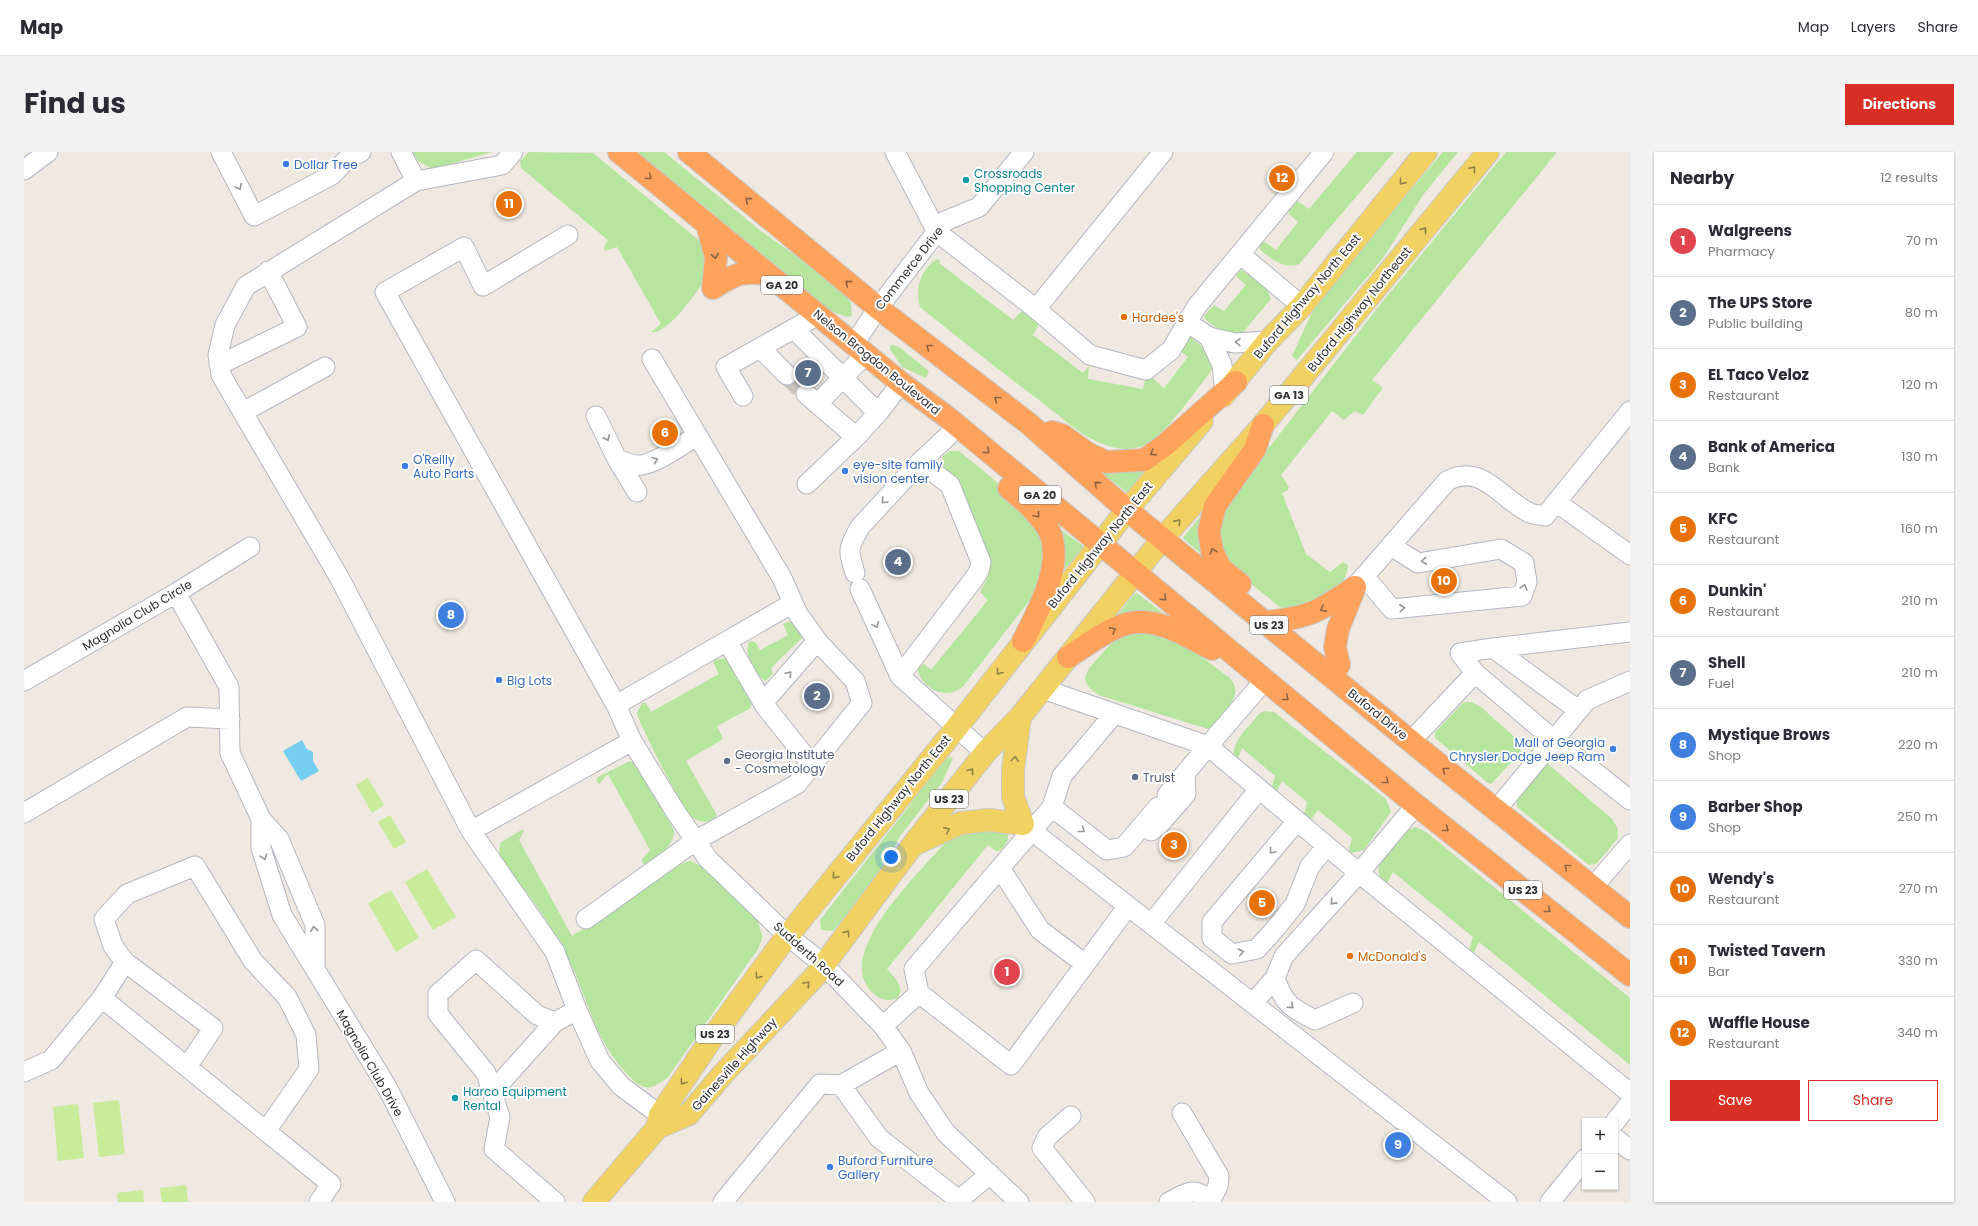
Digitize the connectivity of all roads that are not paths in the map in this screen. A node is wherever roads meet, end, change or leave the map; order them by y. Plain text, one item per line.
1 (48, 152) edge
2 (220, 152) edge
3 (361, 152) edge
4 (401, 152) edge
5 (513, 152) edge
6 (619, 152) edge
7 (689, 152) edge
8 (894, 152) edge
9 (1024, 152) edge
10 (1163, 152) edge
11 (1324, 152) edge
12 (1426, 152) edge
13 (1488, 152) edge
14 (24, 170) edge
15 (416, 181) junction
16 (707, 224) junction
17 (937, 232) junction
18 (568, 235) dead end
19 (1240, 255) junction
20 (268, 271) junction
21 (768, 274) junction
22 (1302, 306) junction
23 (878, 308) junction
24 (1036, 309) junction
25 (818, 315) junction
26 (1187, 322) junction
27 (794, 329) junction
28 (1208, 337) junction
29 (1268, 341) junction
30 (760, 348) junction
31 (860, 349) junction
32 (652, 359) dead end
33 (219, 365) junction
34 (325, 367) dead end
35 (787, 375) tunnel mouth
36 (844, 378) junction
37 (901, 383) junction
38 (1230, 387) junction
39 (743, 396) dead end
40 (1630, 411) edge
41 (242, 412) junction
42 (878, 413) junction
43 (596, 416) dead end
44 (1028, 423) junction
45 (948, 426) junction
46 (1263, 426) junction
47 (697, 436) junction
48 (856, 437) junction
49 (618, 459) junction
50 (920, 462) junction
51 (807, 484) dead end
52 (638, 492) dead end
53 (1556, 502) junction
54 (1127, 510) junction
55 (1163, 538) junction
56 (1100, 544) junction
57 (1391, 546) junction
58 (250, 547) dead end
59 (1630, 555) edge
60 (1134, 573) junction
61 (1359, 581) junction
62 (176, 593) junction
63 (793, 603) junction
64 (1275, 622) junction
65 (1630, 632) edge
66 (727, 640) junction
67 (817, 641) junction
68 (1023, 641) junction
69 (1493, 648) junction
70 (1068, 657) junction
71 (1339, 665) junction
72 (1475, 673) junction
73 (900, 676) junction
74 (24, 681) edge
75 (1264, 681) junction
76 (1630, 681) edge
77 (1042, 689) junction
78 (763, 703) junction
79 (616, 705) junction
80 (1578, 710) junction
81 (1114, 714) junction
82 (1020, 717) junction
83 (230, 719) junction
84 (957, 726) junction
85 (1554, 740) junction
86 (632, 741) junction
87 (1411, 742) junction
88 (1204, 744) junction
89 (985, 753) junction
90 (812, 766) junction
91 (1185, 774) junction
92 (1259, 789) junction
93 (1630, 800) edge
94 (1416, 805) junction
95 (1052, 806) junction
96 (26, 807) edge
97 (1496, 810) junction
98 (261, 819) junction
99 (1297, 821) junction
100 (1027, 827) junction
101 (471, 830) junction
102 (695, 841) junction
103 (1630, 844) edge
104 (912, 846) junction
105 (1327, 846) junction
106 (1124, 847) junction
107 (1000, 868) junction
108 (1359, 873) junction
109 (298, 884) junction
110 (1592, 887) junction
111 (274, 892) junction
112 (1128, 906) junction
113 (1630, 917) edge
114 (586, 919) dead end
115 (1212, 922) junction
116 (1151, 924) junction
117 (785, 940) junction
118 (1189, 953) junction
119 (125, 962) junction
120 (1085, 964) junction
121 (824, 965) junction
122 (315, 968) junction
123 (1630, 975) edge
124 (1275, 978) junction
125 (919, 993) junction
126 (102, 998) junction
127 (1353, 1003) dead end
128 (1253, 1004) junction
129 (577, 1010) junction
130 (555, 1022) junction
131 (882, 1026) junction
132 (901, 1051) junction
133 (187, 1067) junction
134 (24, 1072) edge
135 (841, 1085) junction
136 (492, 1092) junction
137 (1630, 1093) edge
138 (1630, 1103) edge
139 (1182, 1113) dead end
140 (1071, 1116) dead end
141 (1618, 1118) edge
142 (659, 1122) junction
143 (266, 1131) junction
144 (1618, 1140) edge
145 (1630, 1150) edge
146 (1582, 1163) edge
147 (990, 1174) junction
148 (319, 1202) edge
149 (445, 1202) edge
150 (555, 1202) edge
151 (594, 1202) edge
152 (723, 1202) edge
153 (1019, 1202) edge
154 (1085, 1202) edge
155 (1170, 1202) edge
156 (1210, 1202) edge
157 (1507, 1202) edge
158 (1550, 1202) edge

1 - 14 street
2 -> 3 street
4 - 15 street
5 - 15 street
6 -> 16 highway, Nelson Brogdon Boulevard / GA 20
23 -> 7 highway
8 - 17 street
9 - 17 street, Commerce Drive
10 - 24 street
11 - 19 street
12 -> 22 main road, Buford Highway North East
46 -> 13 main road, Buford Highway Northeast / GA 13
15 - 20 street
16 - 21 highway, Nelson Brogdon Boulevard / GA 20
16 -> 21 highway
17 - 23 street, Commerce Drive
17 - 24 street
18 - 79 street, Sudderth Road
19 - 22 street
19 - 26 street
20 - 33 street
20 - 33 street
21 - 25 highway, Nelson Brogdon Boulevard / GA 20
22 - 29 main road, Buford Highway North East
23 - 31 street, Commerce Drive
44 -> 23 highway
24 - 26 street
25 - 27 street
25 - 31 highway, Nelson Brogdon Boulevard / GA 20
26 - 28 street
27 - 30 street
27 - 36 street
29 -> 28 street
28 - 38 street
29 - 38 main road, Buford Highway North East
30 - 35 street
30 - 39 street
31 - 36 street, Commerce Drive
31 - 37 highway, Nelson Brogdon Boulevard / GA 20
32 - 47 street
33 - 41 street
34 - 41 street
36 - 42 street
36 - 48 street, Commerce Drive
37 - 42 street
37 - 45 highway, Nelson Brogdon Boulevard / GA 20
38 -> 44 highway
38 - 54 main road, Buford Highway North East
40 - 53 street
41 - 101 street
42 - 48 street
43 -> 49 street
54 -> 44 highway
45 - 50 street
45 -> 56 highway, Nelson Brogdon Boulevard / GA 20
45 -> 68 highway
55 -> 46 main road, Buford Highway Northeast / GA 13
64 -> 46 highway
49 -> 47 street
47 - 63 street
48 - 51 street
49 - 52 street
50 -> 73 street
50 - 73 street
53 - 57 street
53 - 59 street
54 - 55 highway, Buford Drive / US 23
54 - 56 main road, Buford Highway North East / US 23
55 - 60 main road, Buford Highway Northeast / GA 13
55 - 64 highway, Buford Drive / US 23
56 - 60 highway, Nelson Brogdon Boulevard / GA 20
56 - 68 main road, Buford Highway North East / US 23
57 - 61 street
61 -> 57 street
58 - 62 street, Magnolia Club Circle
60 - 70 main road, US 23
60 -> 75 highway, US 23
61 -> 64 highway
61 - 71 highway
62 - 74 street, Magnolia Club Circle
62 - 83 street, Magnolia Club Drive
63 - 66 street
63 - 67 street
64 - 71 highway
64 - 87 highway, Buford Drive / US 23
65 - 69 street
66 - 78 street
66 - 79 street
78 -> 67 street
67 - 90 street
68 -> 84 main road, Buford Highway North East / US 23
69 - 72 street
69 - 80 street
70 -> 75 highway
70 - 77 main road, US 23
71 - 87 highway
72 - 85 street
72 - 87 street
73 - 84 street
75 - 88 street
75 -> 94 highway, US 23
76 - 80 street
77 - 81 street
77 - 82 main road, US 23
78 - 90 street
79 - 86 street, Sudderth Road
80 - 85 street
81 - 88 street
81 - 95 street
82 - 89 main road, US 23
100 -> 82 main road
83 - 96 street
83 - 98 street, Magnolia Club Drive
84 - 89 street
84 -> 117 main road, Buford Highway North East / US 23
85 - 93 street
85 - 97 street
86 - 101 street
86 - 102 street, Sudderth Road
97 -> 87 highway, Buford Drive / US 23
88 - 91 street
88 - 92 street
88 - 106 street
104 -> 89 main road, US 23
90 - 102 street
91 - 106 street
91 - 106 street
92 - 99 street
92 - 116 street
94 - 108 street
94 -> 123 highway, US 23
95 - 100 street
95 -> 106 street
110 -> 97 highway, Buford Drive / US 23
98 - 109 street, Magnolia Club Drive
98 -> 111 street, Magnolia Club Drive
99 - 105 street
99 -> 115 street
104 -> 100 main road
100 - 107 street
100 - 112 street
101 - 129 street
102 - 114 street
102 - 117 street, Sudderth Road
103 - 110 street
121 -> 104 main road, US 23
105 - 108 street
115 -> 105 street
107 - 120 street
107 - 125 street
108 -> 124 street
108 - 137 street
109 - 111 street
122 -> 109 street, Magnolia Club Drive
110 - 113 highway, Buford Drive / US 23
111 - 122 street, Magnolia Club Drive
112 - 116 street
112 - 120 street
115 - 118 street
116 - 118 street
117 - 121 street, Sudderth Road
117 -> 142 main road, Gainesville Highway / US 23
118 - 128 street
119 - 126 street
119 - 133 street
119 - 143 street
120 - 125 street
121 - 131 street, Sudderth Road
142 -> 121 main road, Gainesville Highway / US 23
122 - 149 street, Magnolia Club Drive
124 -> 127 street
124 - 128 street
125 - 131 street
126 - 133 street
126 - 134 street
128 - 157 street
129 - 130 street
129 - 142 street
130 - 136 street
130 - 136 street
131 - 132 street, Sudderth Road
132 - 135 street
132 - 147 street, Sudderth Road
133 - 143 street
135 - 147 street
135 - 152 street
136 - 150 street
138 - 141 street
139 - 156 street
140 - 154 street
142 - 151 main road, US 23
143 - 148 street
144 - 145 street
146 - 158 street
147 - 153 street, Sudderth Road
155 - 156 street

